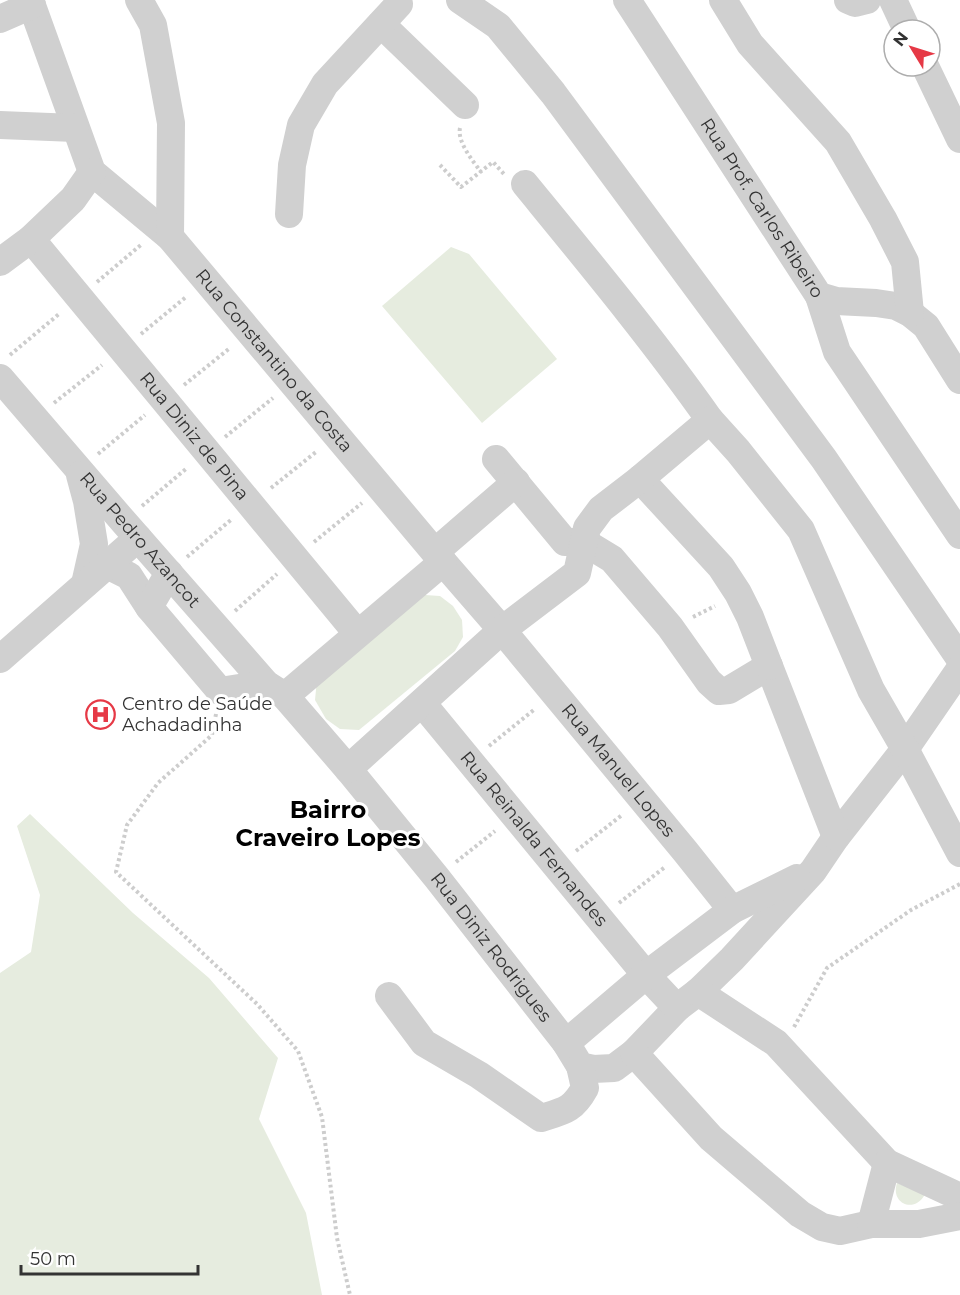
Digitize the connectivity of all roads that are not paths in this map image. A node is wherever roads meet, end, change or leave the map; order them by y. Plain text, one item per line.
1 (139, 0) edge
2 (460, 0) edge
3 (627, 0) edge
4 (723, 0) edge
5 (848, 0) edge
6 (867, 0) edge
7 (893, 0) edge
8 (31, 3) edge
9 (393, 7) edge
10 (901, 18) edge
11 (0, 19) edge
12 (931, 78) edge
13 (465, 105) road end
14 (0, 124) edge
15 (75, 128) junction
16 (960, 138) edge
17 (92, 172) junction
18 (525, 184) road end
19 (289, 214) dead end
20 (170, 237) junction
21 (31, 239) junction
22 (0, 262) edge
23 (819, 296) junction
24 (910, 313) junction
25 (0, 378) edge
26 (960, 380) edge
27 (710, 420) junction
28 (496, 459) dead end
29 (78, 470) junction
30 (640, 479) junction
31 (516, 482) junction
32 (960, 535) edge
33 (138, 538) junction
34 (584, 542) junction
35 (439, 557) junction
36 (107, 566) junction
37 (169, 573) junction
38 (85, 584) junction
39 (149, 607) junction
40 (502, 630) junction
41 (357, 633) junction
42 (7, 647) edge
43 (960, 659) edge
44 (769, 666) junction
45 (960, 669) edge
46 (275, 690) junction
47 (422, 703) junction
48 (905, 749) junction
49 (348, 769) junction
50 (836, 837) junction
51 (960, 853) edge
52 (813, 871) junction
53 (732, 910) junction
54 (646, 975) junction
55 (389, 996) dead end
56 (688, 1000) junction
57 (634, 1053) junction
58 (573, 1054) junction
59 (887, 1163) junction
60 (960, 1197) edge
61 (960, 1216) edge
62 (871, 1224) junction

1 - 20 street
2 - 43 street
3 - 23 street, Rua Prof. Carlos Ribeiro
4 - 24 street
5 - 6 street
7 - 10 street
8 - 11 street
8 - 15 street
9 - 13 street
9 - 19 street
12 - 16 street
14 - 15 street
15 - 17 street
17 - 20 street, Rua Constantino da Costa
17 - 21 street
18 - 27 street
20 - 35 street, Rua Constantino da Costa
21 - 22 street
21 - 41 street, Rua Diniz de Pina
23 - 24 street, Rua Prof. Carlos Ribeiro
23 - 32 street
24 - 26 street, Rua Prof. Carlos Ribeiro
25 - 29 street, Rua Pedro Azancot
27 - 30 street
27 - 48 street
28 - 31 street
29 - 33 street, Rua Pedro Azancot
29 - 38 street
30 - 34 street
30 - 44 street
31 - 34 street
31 - 35 street
33 - 36 street
33 - 37 street, Rua Pedro Azancot
34 - 40 street
34 - 44 street
35 - 40 street, Rua Constantino da Costa
35 - 41 street
36 - 38 street
36 - 39 street
37 - 39 street
37 - 46 street, Rua Pedro Azancot
38 - 42 street
39 - 46 street
40 - 47 street
40 - 53 street, Rua Manuel Lopes
41 - 46 street
44 - 50 street
45 - 48 street
46 - 49 street, Rua Pedro Azancot
47 - 49 street
47 - 54 street, Rua Reinalda Fernandes
48 - 50 street
48 - 51 street
49 - 58 street, Rua Diniz Rodrigues
50 - 52 street
52 - 53 street
52 - 56 street
53 - 54 street
54 - 56 street, Rua Reinalda Fernandes
54 - 58 street
55 - 58 street
56 - 57 street
56 - 59 street, Rua Reinalda Fernandes
57 - 58 street
57 - 62 street
59 - 60 street
59 - 62 street
61 - 62 street

